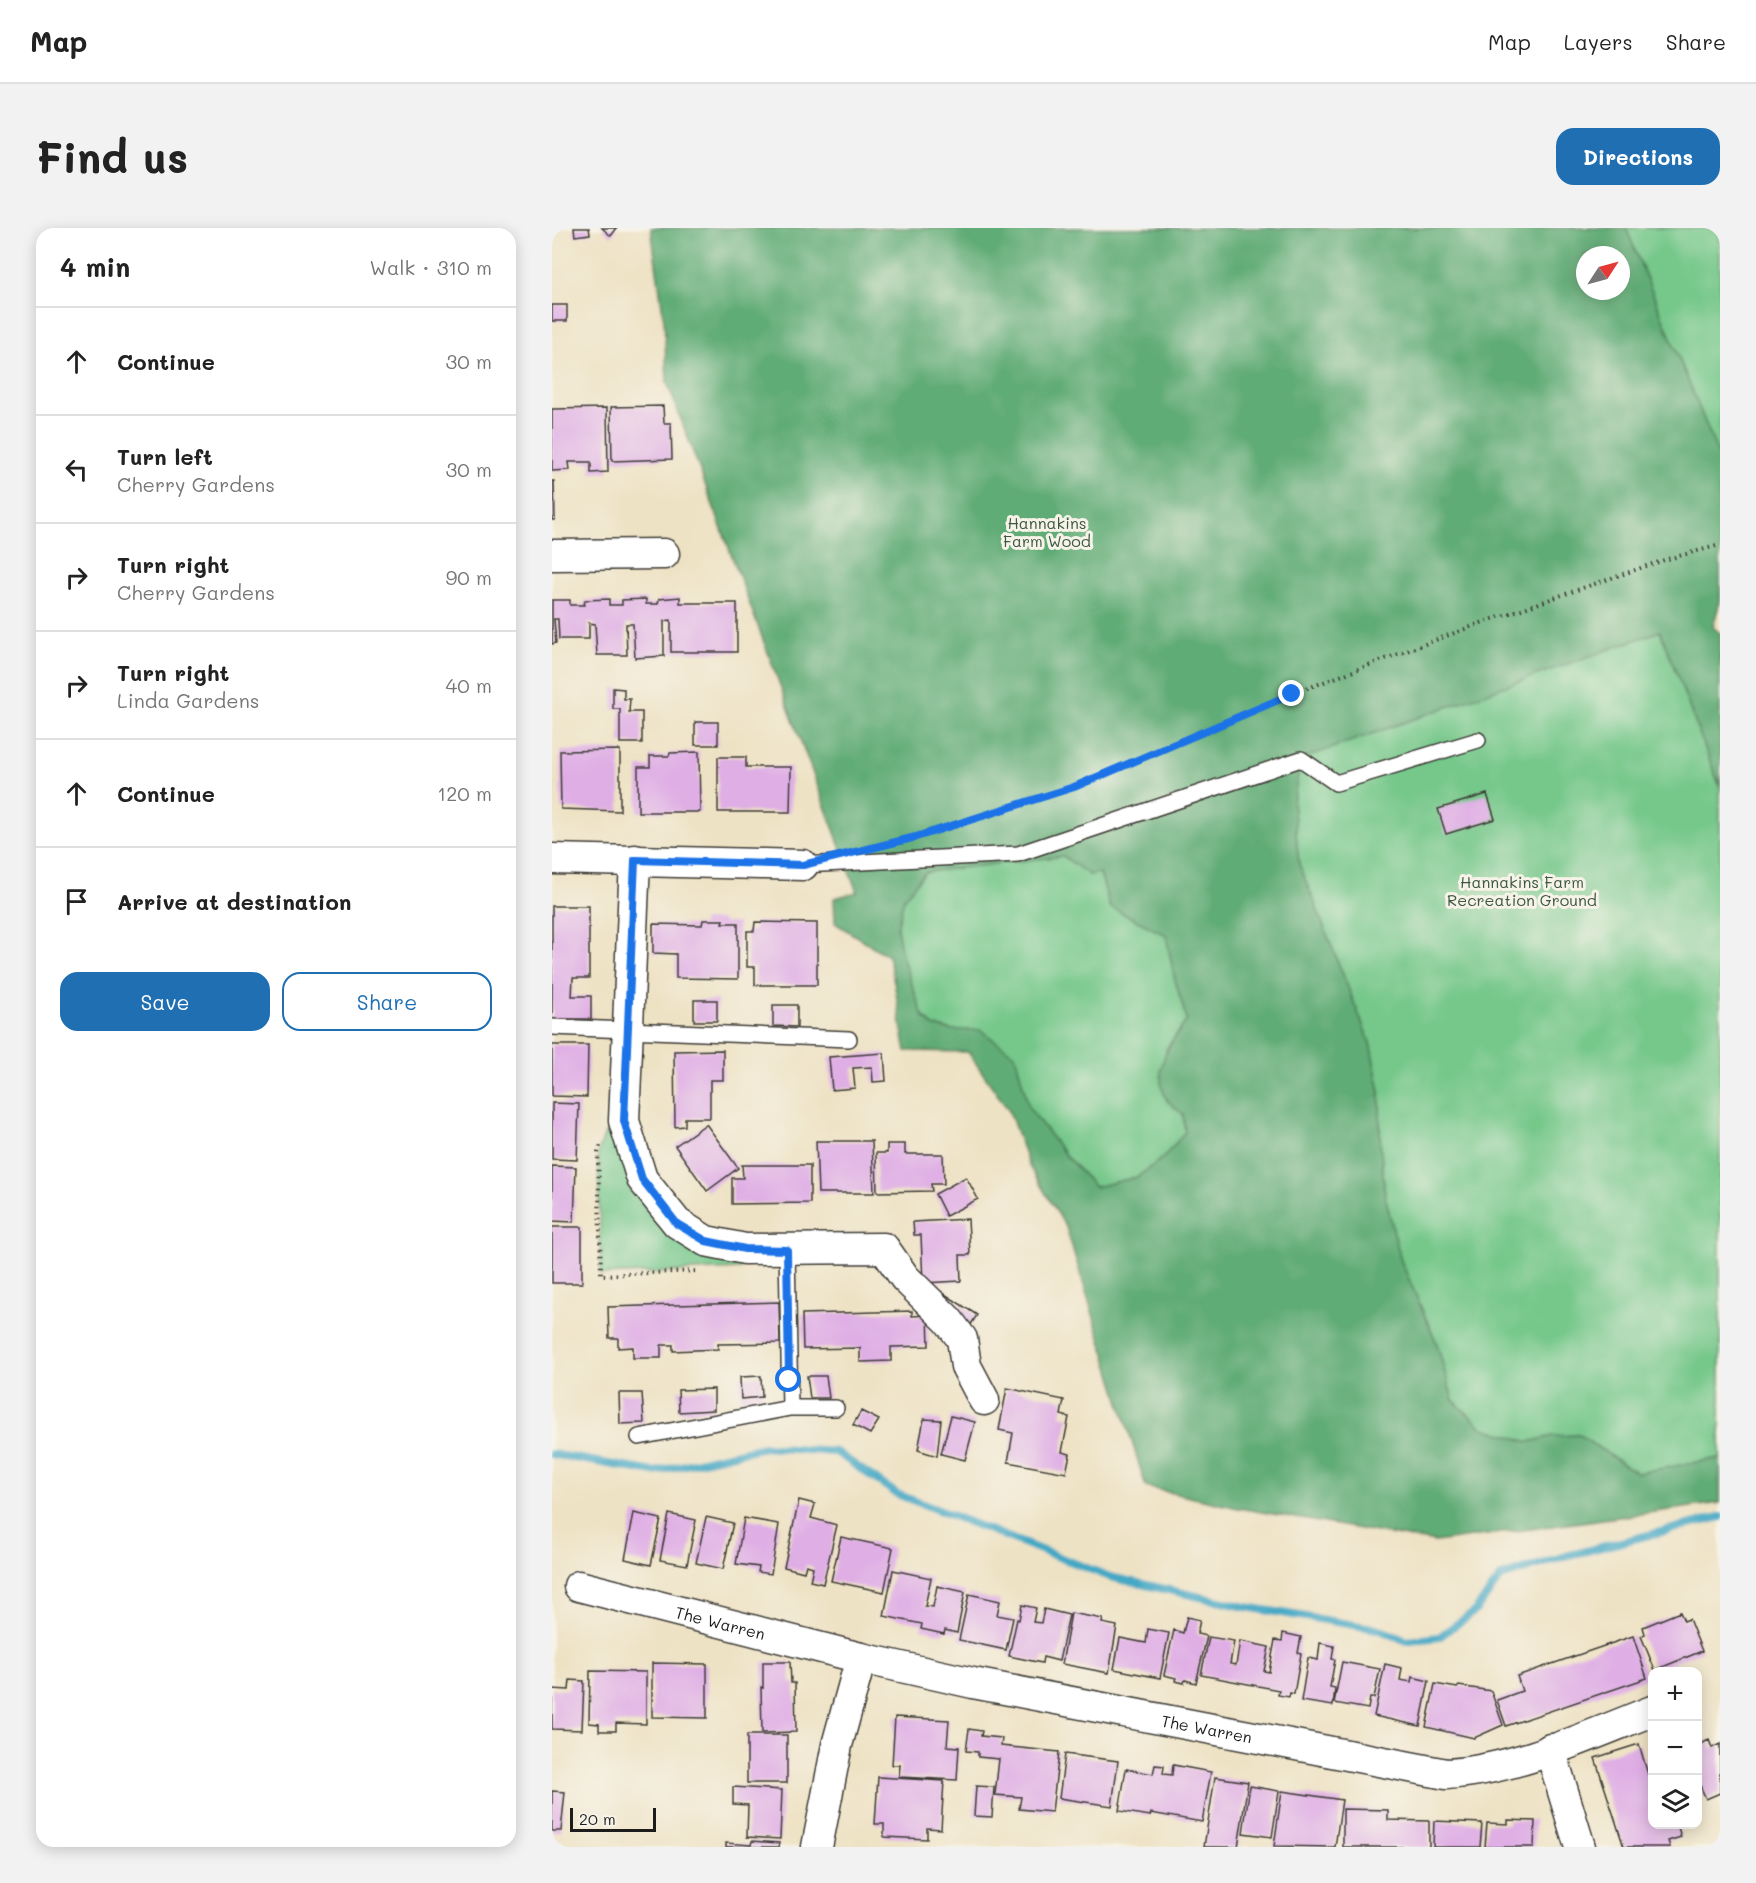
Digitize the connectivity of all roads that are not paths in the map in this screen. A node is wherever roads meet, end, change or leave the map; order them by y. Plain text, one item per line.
1 (664, 554) dead end
2 (552, 555) edge
3 (1478, 740) dead end
4 (552, 859) edge
5 (635, 860) junction
6 (803, 865) joint
7 (552, 1027) edge
8 (627, 1031) junction
9 (849, 1039) dead end
10 (787, 1250) junction
11 (984, 1400) dead end
12 (790, 1408) junction
13 (836, 1408) dead end
14 (639, 1437) dead end
15 (579, 1586) dead end
16 (861, 1658) junction
17 (1648, 1713) edge
18 (1550, 1749) junction
19 (817, 1847) edge
20 (1580, 1847) edge

1 - 2 street
3 - 6 lane
4 - 5 street
5 - 6 street
5 - 8 street
7 - 8 lane
8 - 9 lane
8 - 10 street
10 - 11 street
10 - 12 lane
12 - 13 lane
12 - 14 lane
15 - 16 street, The Warren
16 - 18 street, The Warren
16 - 19 street
17 - 18 street, The Warren
18 - 20 street

